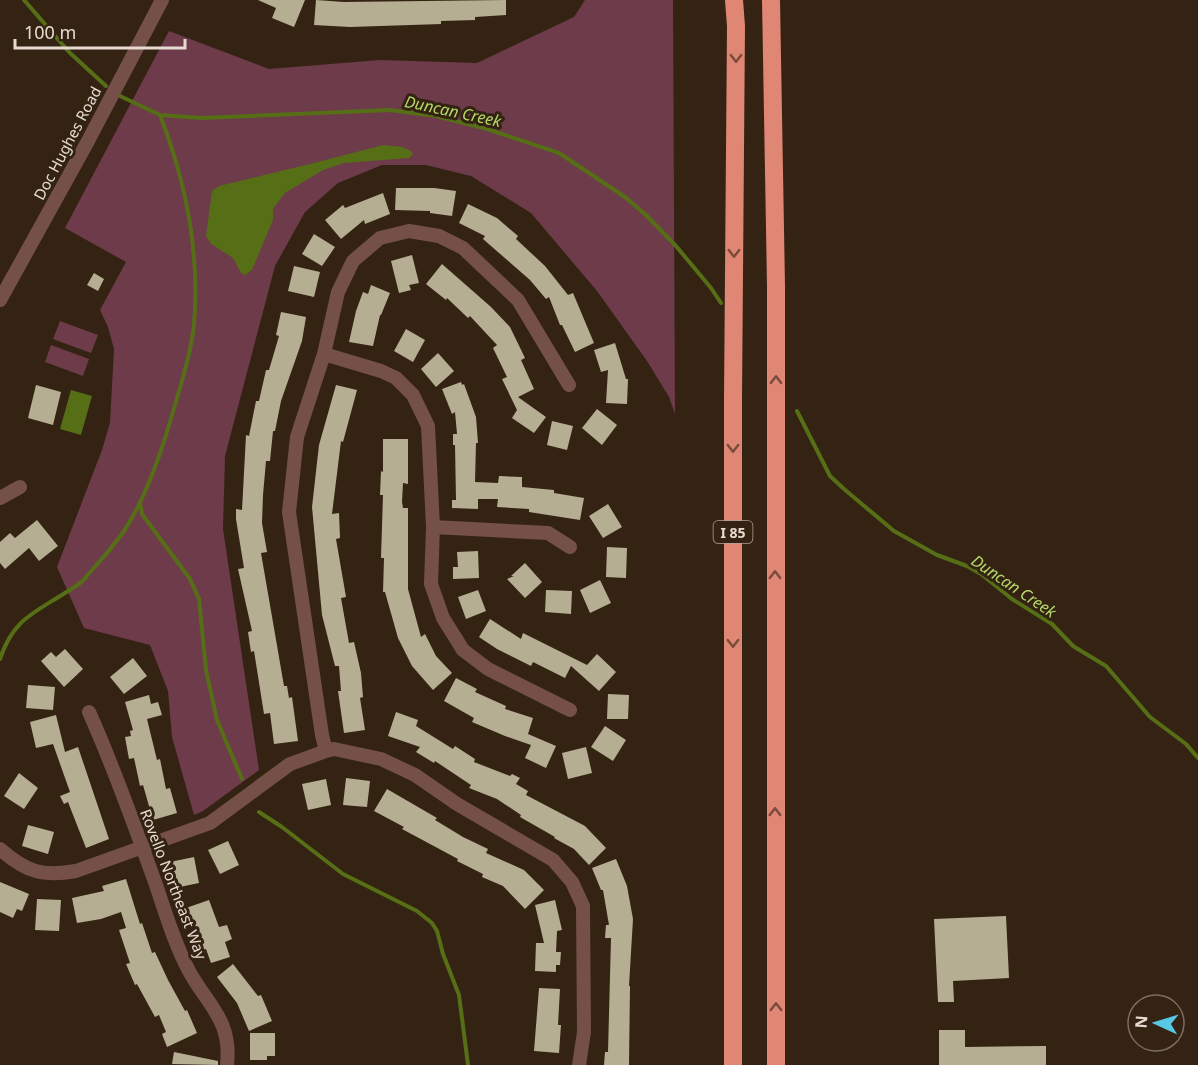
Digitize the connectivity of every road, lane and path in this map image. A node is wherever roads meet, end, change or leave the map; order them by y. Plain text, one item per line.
1 (162, 0) edge
2 (734, 0) edge
3 (771, 0) edge
4 (0, 300) edge
5 (324, 354) junction
6 (569, 385) dead end
7 (21, 486) dead end
8 (0, 498) edge
9 (433, 527) junction
10 (570, 547) dead end
11 (570, 710) dead end
12 (89, 712) dead end
13 (326, 751) junction
14 (142, 847) junction
15 (0, 849) edge
16 (227, 1065) edge
17 (579, 1065) edge
18 (733, 1065) edge
19 (776, 1065) edge

1 - 4 street, Doc Hughes Road
2 -> 18 highway, I 85
19 -> 3 highway
5 - 6 street
5 - 9 street
5 - 13 street
7 - 8 street
9 - 10 street
9 - 11 street
12 - 14 street, Rovello Northeast Way
13 - 14 street
13 - 17 street
14 - 15 street
14 - 16 street, Rovello Northeast Way

